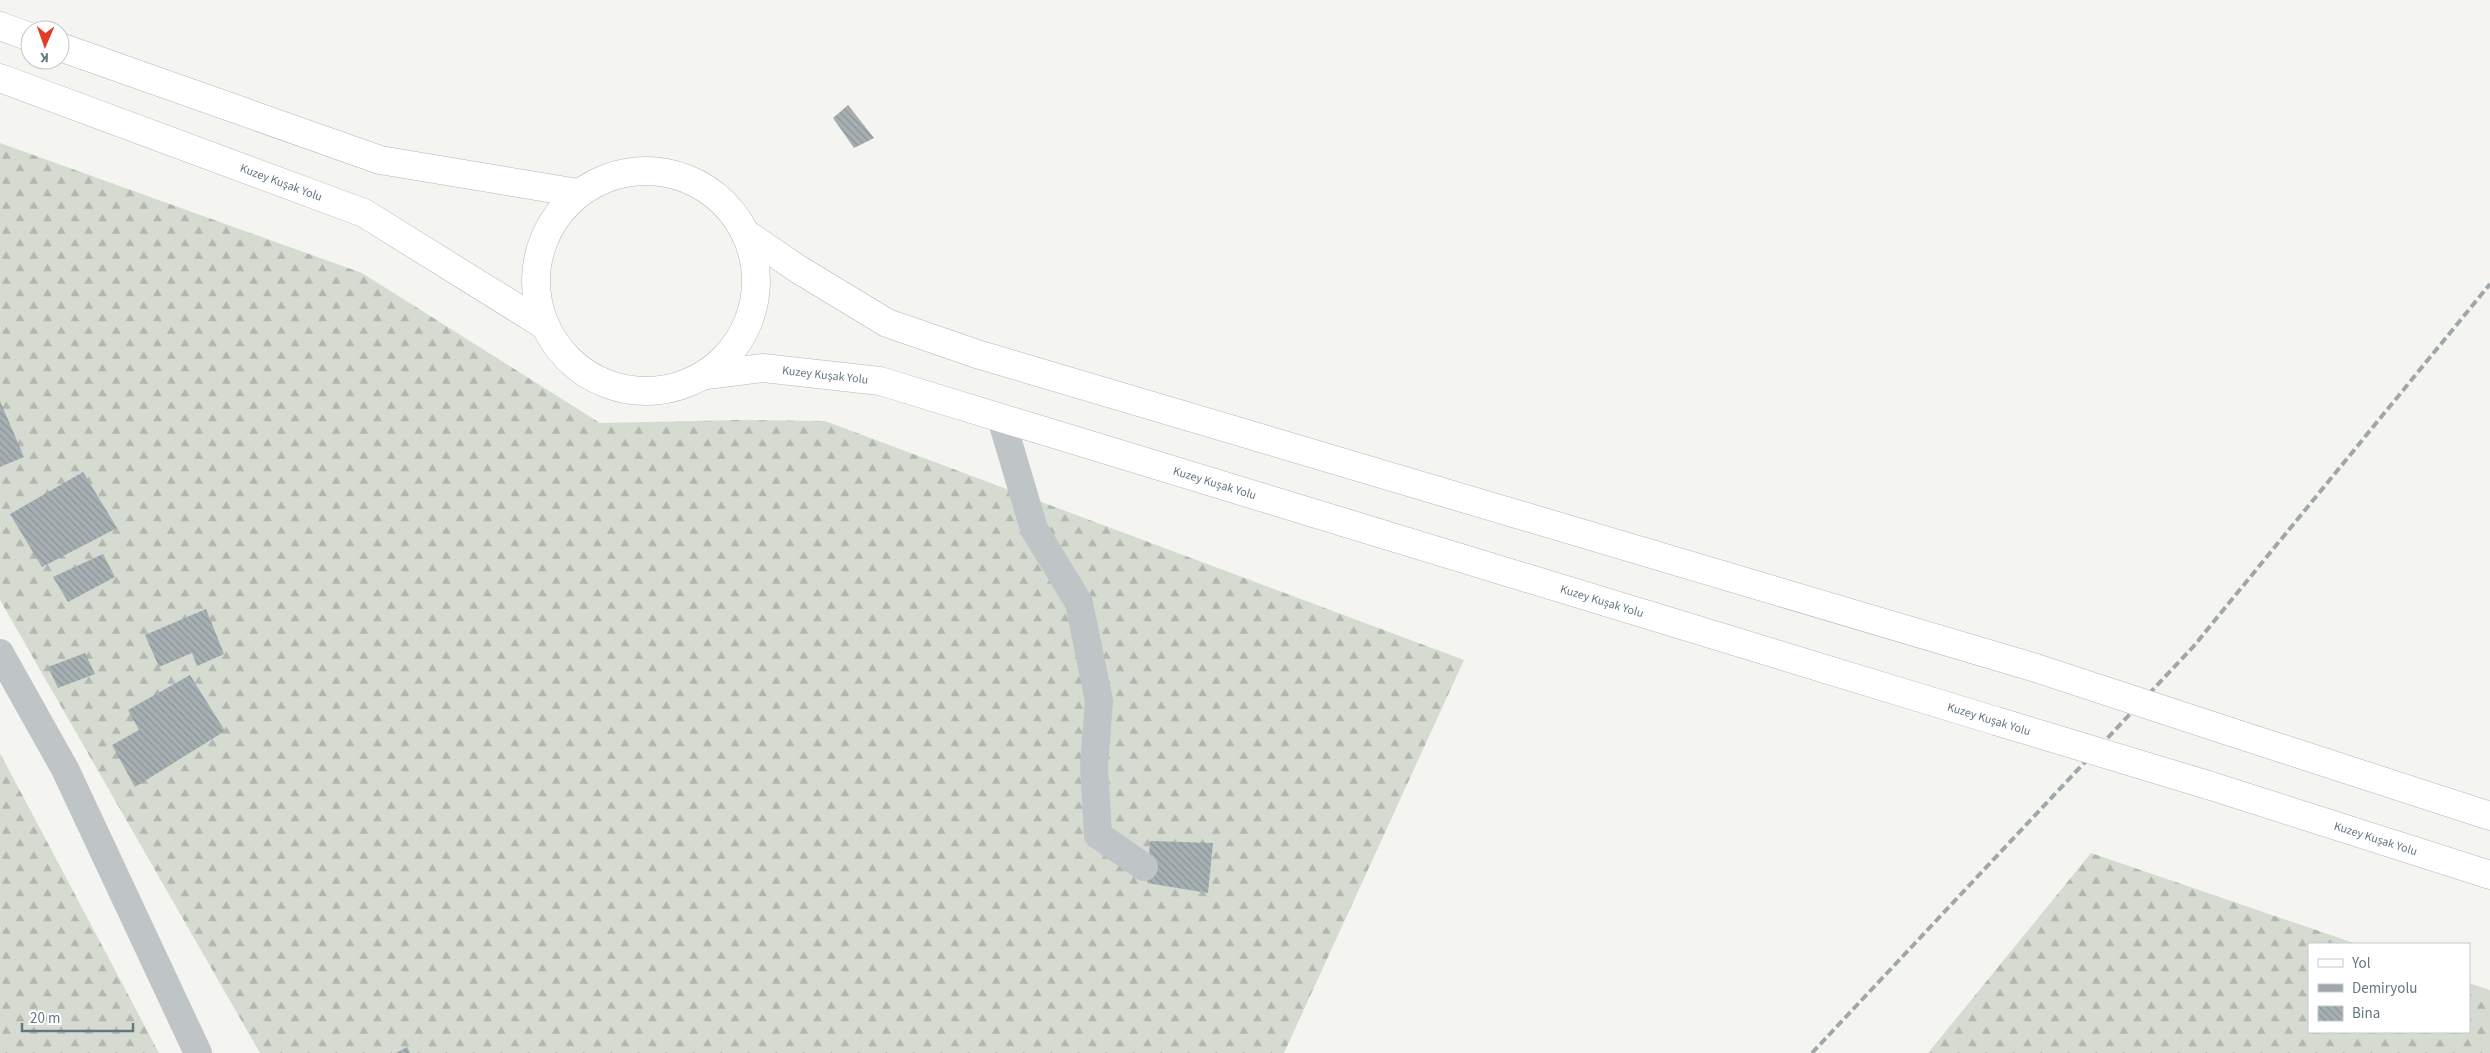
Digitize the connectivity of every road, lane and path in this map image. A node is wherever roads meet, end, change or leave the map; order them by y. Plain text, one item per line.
1 (0, 26) edge
2 (20, 33) edge
3 (70, 51) edge
4 (0, 78) edge
5 (578, 193) junction
6 (745, 233) junction
7 (544, 325) junction
8 (706, 375) junction
9 (1001, 418) junction
10 (0, 653) edge
11 (2490, 816) edge
12 (1144, 867) dead end
13 (2490, 875) edge
14 (198, 1053) edge

1 - 2 main road
3 - 5 main road
4 - 7 main road, Kuzey Kuşak Yolu
5 - 6 main road
5 - 7 main road
6 - 8 main road
6 - 11 main road, bridge
7 - 8 main road
8 - 9 main road, Kuzey Kuşak Yolu
9 - 12 street
9 - 13 main road, Kuzey Kuşak Yolu, bridge
10 - 14 street

